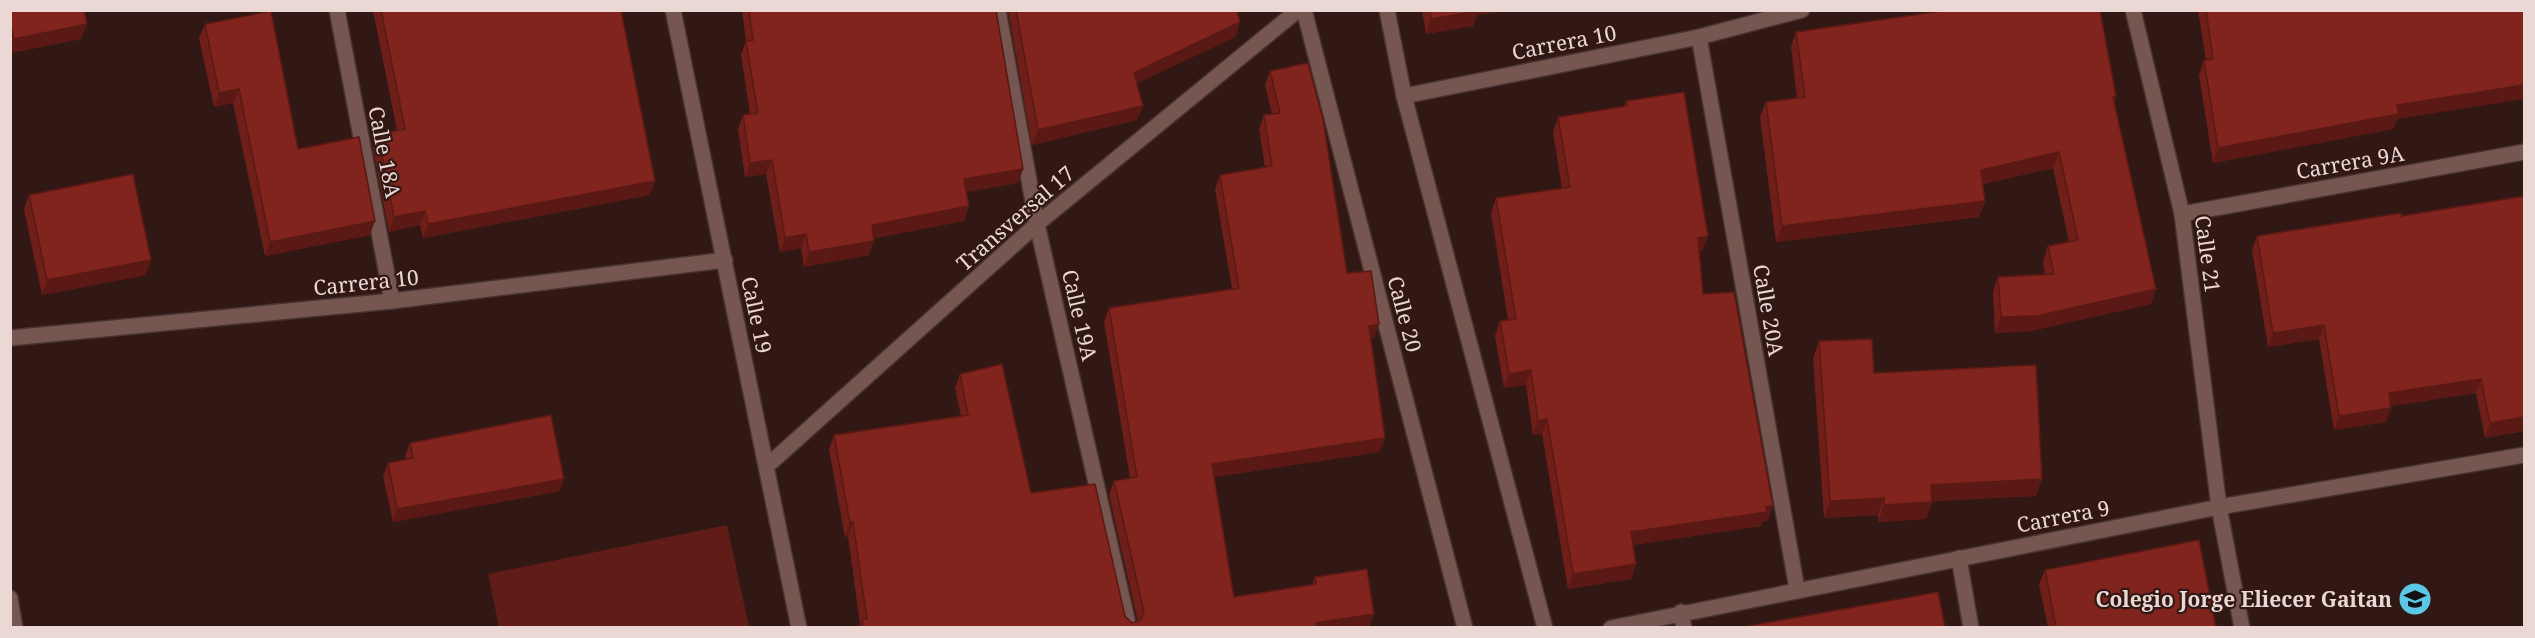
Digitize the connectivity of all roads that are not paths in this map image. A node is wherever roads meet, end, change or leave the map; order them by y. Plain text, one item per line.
1 (336, 10) edge
2 (673, 10) edge
3 (998, 10) edge
4 (1298, 10) edge
5 (1304, 10) edge
6 (1387, 10) edge
7 (1802, 10) edge
8 (2133, 10) edge
9 (1700, 37) junction
10 (1404, 96) junction
11 (2524, 152) edge
12 (2182, 213) junction
13 (1037, 224) junction
14 (725, 260) junction
15 (392, 301) junction
16 (10, 338) edge
17 (2524, 455) edge
18 (767, 466) junction
19 (2219, 507) junction
20 (1959, 558) junction
21 (1797, 590) junction
22 (10, 598) edge
23 (1682, 620) edge
24 (15, 627) edge
25 (799, 627) edge
26 (1129, 627) edge
27 (1465, 627) edge
28 (1545, 627) edge
29 (1611, 627) edge
30 (1971, 627) edge
31 (2242, 627) edge

1 - 15 street, Calle 18A
2 - 14 street, Calle 19
3 - 13 street, Calle 19A
4 - 13 street, Transversal 17
5 - 27 street, Calle 20
6 - 10 street
7 - 9 street, Carrera 10
8 - 12 street, Calle 21
9 - 10 street, Carrera 10
9 - 21 street, Calle 20A
10 - 28 street
11 - 12 street, Carrera 9A
12 - 19 street, Calle 21
13 - 18 street, Transversal 17
13 - 26 street, Calle 19A
14 - 15 street, Carrera 10
14 - 18 street, Calle 19
15 - 16 street, Carrera 10
17 - 19 street, Carrera 9
18 - 25 street, Calle 19
19 - 20 street, Carrera 9
19 - 31 street, Calle 21
20 - 21 street, Carrera 9
20 - 30 street
21 - 23 street, Carrera 9
22 - 24 street
23 - 29 street, Carrera 9

